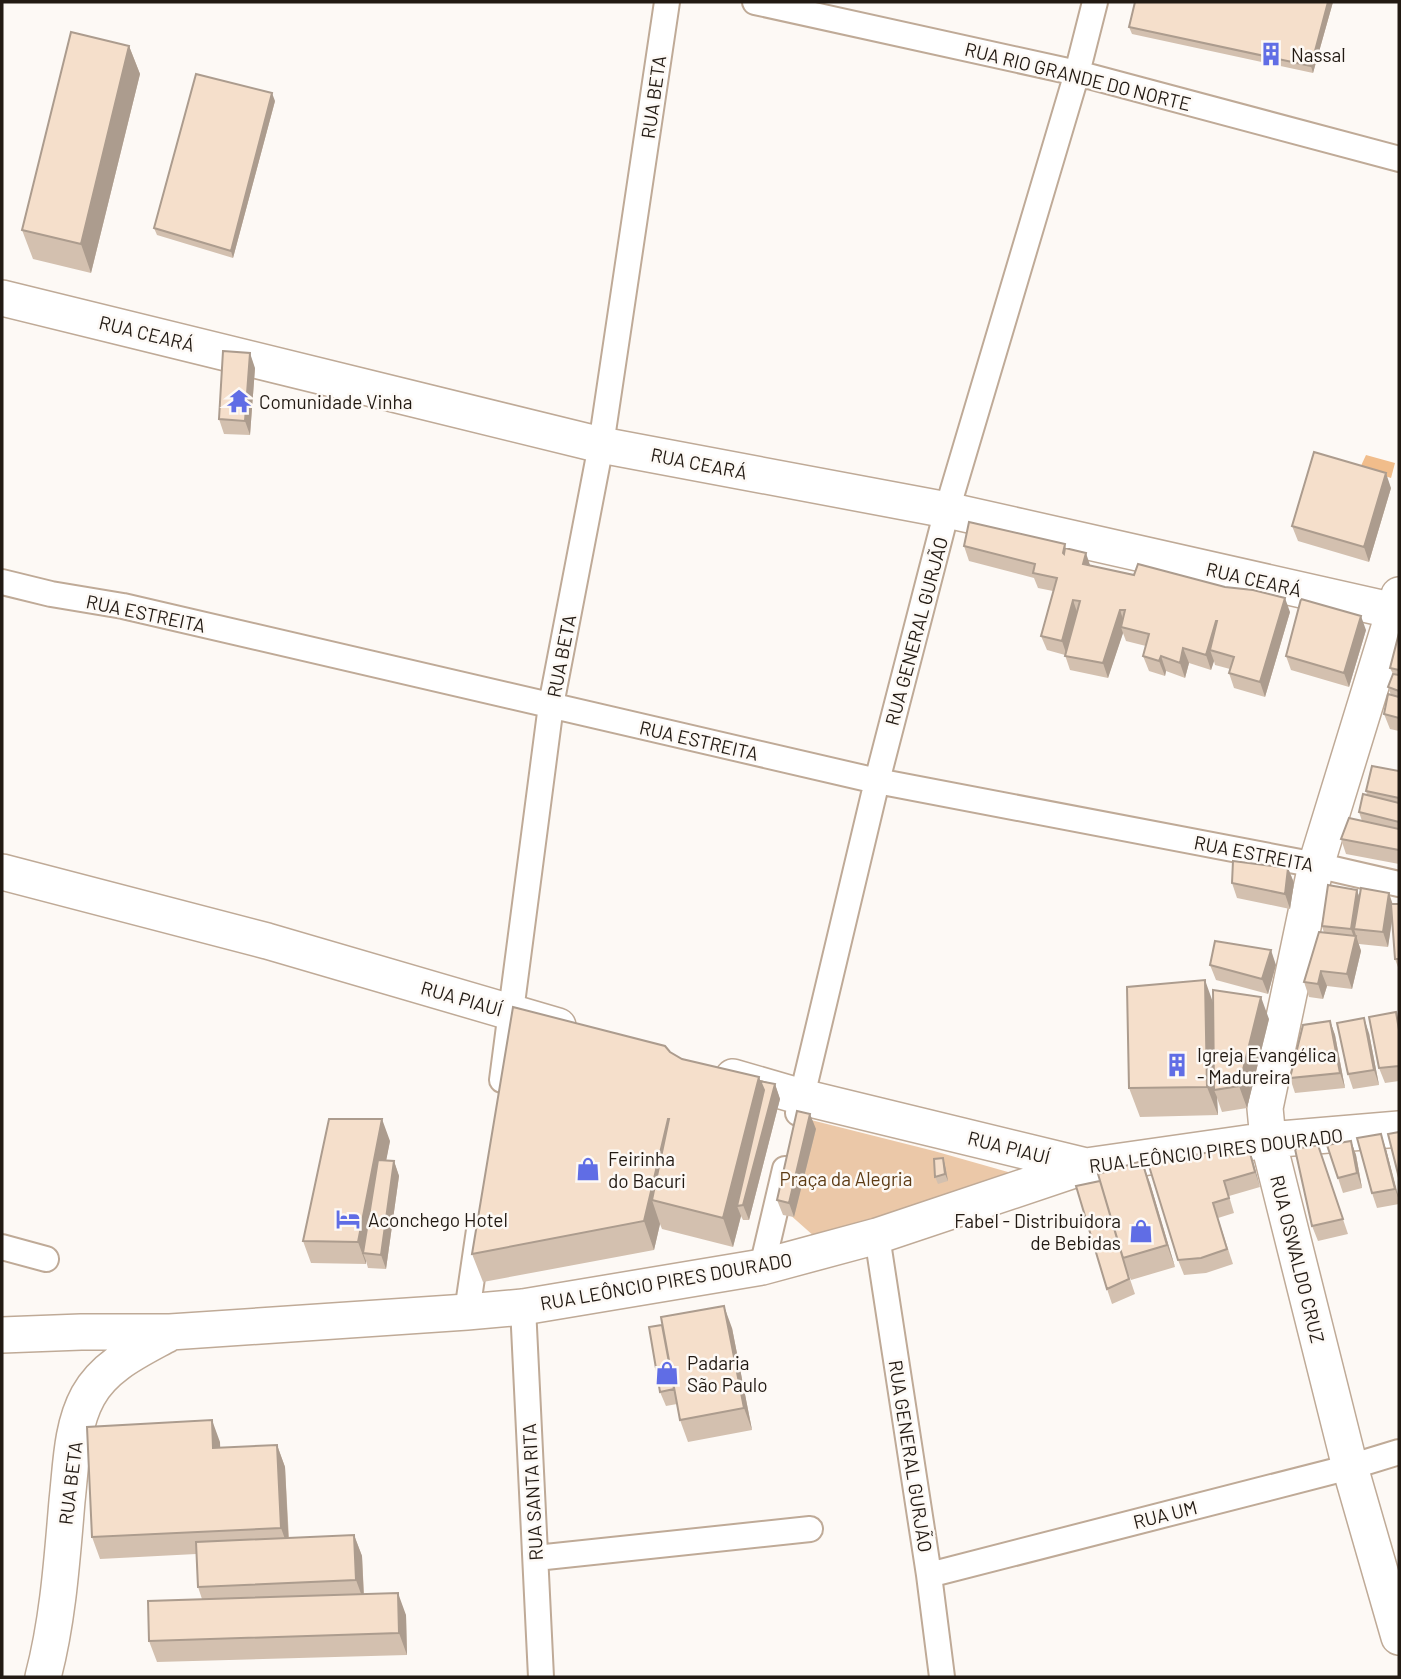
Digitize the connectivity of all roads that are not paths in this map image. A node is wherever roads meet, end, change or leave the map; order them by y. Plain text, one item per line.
1 (667, 2) edge
2 (755, 2) edge
3 (1096, 2) edge
4 (1077, 73) junction
5 (1399, 159) edge
6 (2, 298) edge
7 (601, 444) junction
8 (947, 510) junction
9 (2, 582) edge
10 (1398, 606) edge
11 (551, 705) junction
12 (877, 781) junction
13 (1316, 865) junction
14 (2, 872) edge
15 (1399, 884) edge
16 (512, 1012) junction
17 (591, 1035) edge
18 (710, 1070) edge
19 (802, 1097) junction
20 (498, 1108) edge
21 (1399, 1129) edge
22 (1268, 1140) junction
23 (1086, 1166) junction
24 (483, 1203) edge
25 (877, 1236) junction
26 (2, 1247) edge
27 (46, 1259) dead end
28 (762, 1267) junction
29 (523, 1307) junction
30 (467, 1312) junction
31 (170, 1332) junction
32 (2, 1335) edge
33 (1399, 1452) edge
34 (1350, 1467) junction
35 (810, 1529) dead end
36 (536, 1558) junction
37 (929, 1575) junction
38 (1399, 1637) edge
39 (43, 1677) edge
40 (541, 1677) edge
41 (942, 1677) edge

1 - 7 street, RUA BETA
2 - 4 street, RUA RIO GRANDE DO NORTE
3 - 4 street, RUA GENERAL GURJÃO
4 - 5 street, RUA RIO GRANDE DO NORTE
4 - 8 street, RUA GENERAL GURJÃO
6 - 7 street, RUA CEARÁ
7 - 8 street, RUA CEARÁ
7 - 11 street, RUA BETA
8 - 10 street, RUA CEARÁ
8 - 12 street, RUA GENERAL GURJÃO
9 - 11 street, RUA ESTREITA
10 - 13 street, RUA OSWALDO CRUZ
11 - 12 street, RUA ESTREITA
11 - 16 street, RUA BETA
12 - 13 street, RUA ESTREITA
12 - 19 street, RUA GENERAL GURJÃO
13 - 15 street, RUA ESTREITA
13 - 22 street, RUA OSWALDO CRUZ
14 - 16 street, RUA PIAUÍ
16 - 17 street, RUA PIAUÍ
16 - 20 street, RUA BETA
18 - 19 street, RUA PIAUÍ
19 - 23 street, RUA PIAUÍ
19 - 28 street, RUA GENERAL GURJÃO
21 - 22 street, RUA LEÔNCIO PIRES DOURADO
22 - 23 street, RUA LEÔNCIO PIRES DOURADO
22 - 34 street, RUA OSWALDO CRUZ
23 - 25 street, RUA LEÔNCIO PIRES DOURADO
24 - 30 street
25 - 28 street, RUA LEÔNCIO PIRES DOURADO
25 - 37 street, RUA GENERAL GURJÃO
26 - 27 street
28 - 29 street, RUA LEÔNCIO PIRES DOURADO
29 - 30 street, RUA LEÔNCIO PIRES DOURADO
29 - 36 street, RUA SANTA RITA
30 - 31 street, RUA LEÔNCIO PIRES DOURADO
31 - 32 street, RUA LEÔNCIO PIRES DOURADO
31 - 39 street, RUA BETA
33 - 34 street, RUA UM
34 - 37 street, RUA UM
34 - 38 street, RUA OSWALDO CRUZ
35 - 36 street
36 - 40 street, RUA SANTA RITA
37 - 41 street, RUA GENERAL GURJÃO

